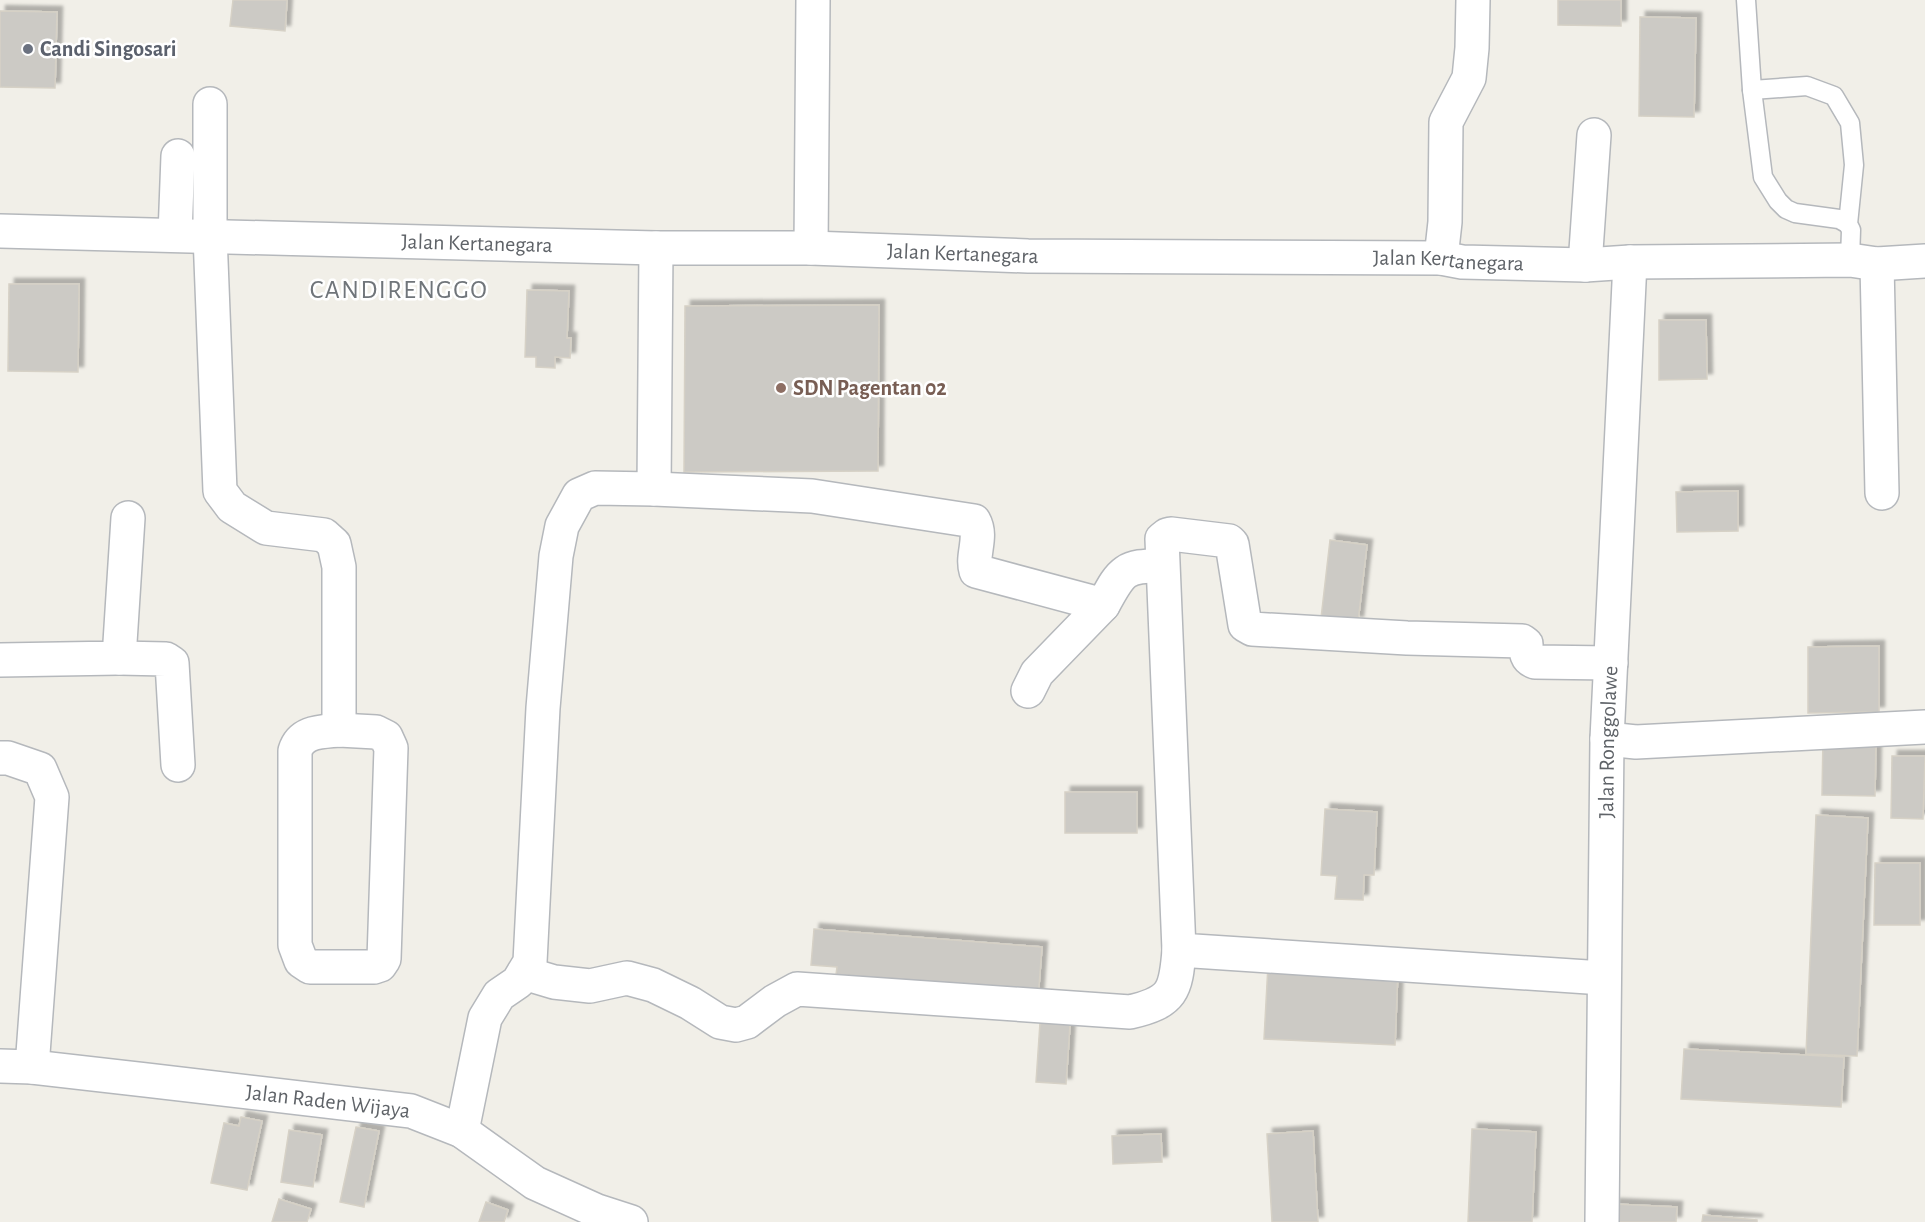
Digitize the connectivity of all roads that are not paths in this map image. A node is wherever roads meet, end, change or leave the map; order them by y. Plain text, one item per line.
1 (813, 0) edge
2 (1473, 0) edge
3 (1746, 0) edge
4 (1752, 90) junction
5 (210, 104) dead end
6 (1594, 135) dead end
7 (178, 156) dead end
8 (1848, 224) junction
9 (0, 231) edge
10 (175, 235) junction
11 (210, 235) junction
12 (656, 248) junction
13 (810, 248) junction
14 (1441, 258) junction
15 (1925, 261) edge
16 (1630, 262) junction
17 (1864, 262) junction
18 (1585, 266) junction
19 (654, 489) junction
20 (1882, 493) dead end
21 (128, 518) dead end
22 (1162, 566) junction
23 (1103, 604) junction
24 (119, 658) junction
25 (0, 660) edge
26 (1611, 663) junction
27 (1028, 691) dead end
28 (1925, 727) edge
29 (339, 730) junction
30 (1607, 739) junction
31 (0, 758) edge
32 (178, 765) dead end
33 (1179, 950) junction
34 (524, 973) junction
35 (1604, 978) junction
36 (16, 1066) edge
37 (462, 1131) junction
38 (631, 1222) edge
39 (1602, 1222) edge

1 - 13 street
2 - 14 street
3 - 4 lane
4 - 8 lane
4 - 8 lane
5 - 11 street
6 - 18 street
7 - 10 street
8 - 17 lane
9 - 10 street, Jalan Kertanegara
10 - 11 street, Jalan Kertanegara
11 - 12 street, Jalan Kertanegara
11 - 29 street
12 - 13 street, Jalan Kertanegara
12 - 19 street
13 - 14 street, Jalan Kertanegara
14 - 18 street, Jalan Kertanegara
15 - 17 street, Jalan Kertanegara
16 - 17 street, Jalan Kertanegara
16 - 18 street, Jalan Kertanegara
16 - 26 street, Jalan Ronggolawe
17 - 20 street
19 - 23 street
19 - 34 street
21 - 24 street
22 - 23 street
22 - 26 street
22 - 33 street
23 - 27 street
24 - 25 street
24 - 32 street
26 - 30 street, Jalan Ronggolawe
28 - 30 street
29 - 29 street
30 - 35 street, Jalan Ronggolawe
31 - 36 street
33 - 34 street
33 - 35 street
34 - 37 street
35 - 39 street, Jalan Ronggolawe
36 - 37 street, Jalan Raden Wijaya
37 - 38 street, Jalan Raden Wijaya

